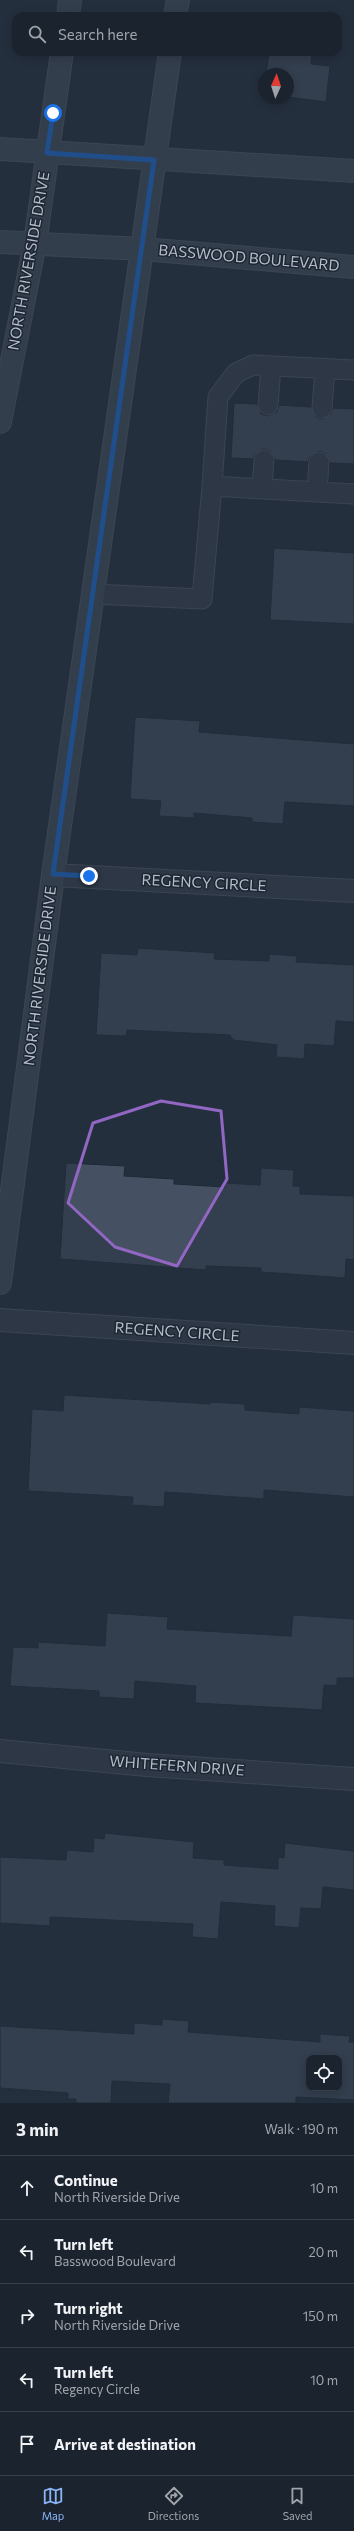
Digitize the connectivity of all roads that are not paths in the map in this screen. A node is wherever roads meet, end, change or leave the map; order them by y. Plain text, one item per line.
1 (70, 0) edge
2 (178, 0) edge
3 (68, 12) edge
4 (176, 12) edge
5 (61, 56) edge
6 (169, 56) edge
7 (0, 149) edge
8 (47, 153) junction
9 (154, 160) junction
10 (354, 171) edge
11 (0, 242) edge
12 (35, 243) junction
13 (143, 249) junction
14 (354, 267) edge
15 (271, 366) junction
16 (325, 368) junction
17 (354, 370) edge
18 (268, 405) dead end
19 (322, 408) dead end
20 (0, 422) edge
21 (264, 460) dead end
22 (319, 462) dead end
23 (212, 486) junction
24 (262, 488) junction
25 (317, 492) junction
26 (354, 494) edge
27 (93, 594) junction
28 (53, 874) junction
29 (354, 891) edge
30 (0, 1283) edge
31 (0, 1320) edge
32 (354, 1343) edge
33 (0, 1751) edge
34 (354, 1779) edge

1 - 3 main road
2 - 4 main road
5 - 8 main road, NORTH RIVERSIDE DRIVE
6 - 9 main road, NORTH RIVERSIDE DRIVE
7 - 8 main road
8 - 9 main road
8 - 12 main road, NORTH RIVERSIDE DRIVE
9 - 10 main road
9 - 13 main road, NORTH RIVERSIDE DRIVE
11 - 12 main road, BASSWOOD BOULEVARD
12 - 13 main road, BASSWOOD BOULEVARD
12 - 20 main road, NORTH RIVERSIDE DRIVE
13 - 14 main road, BASSWOOD BOULEVARD
13 - 27 main road, NORTH RIVERSIDE DRIVE
15 - 16 lane
15 - 18 lane
15 - 23 lane
16 - 17 lane
16 - 19 lane
21 - 24 lane
22 - 25 lane
23 - 24 lane
23 - 27 lane
24 - 25 lane
25 - 26 lane
27 - 28 main road, NORTH RIVERSIDE DRIVE
28 - 29 street, REGENCY CIRCLE
28 - 30 main road, NORTH RIVERSIDE DRIVE
31 - 32 street, REGENCY CIRCLE
33 - 34 street, WHITEFERN DRIVE

